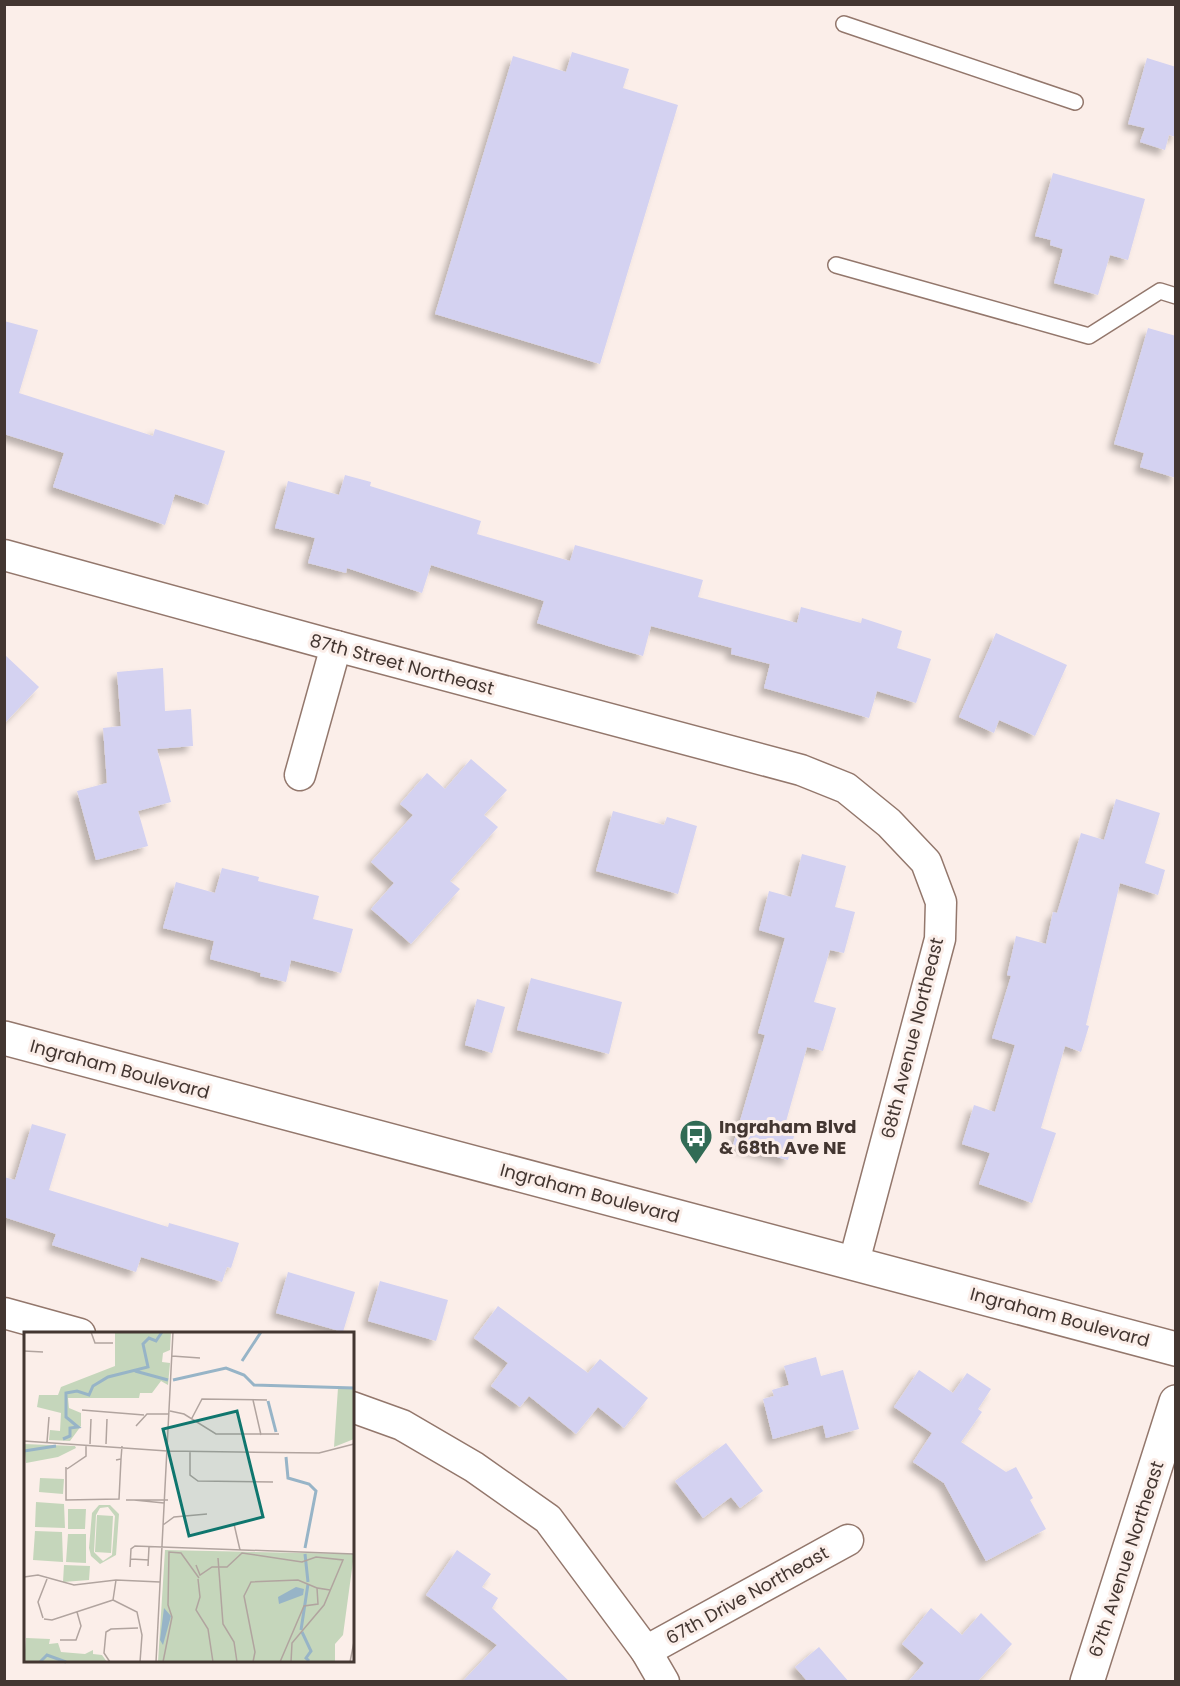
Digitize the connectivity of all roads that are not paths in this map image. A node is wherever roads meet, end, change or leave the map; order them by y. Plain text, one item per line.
1 (844, 24) dead end
2 (1075, 102) dead end
3 (836, 265) dead end
4 (1176, 296) edge
5 (4, 555) edge
6 (336, 646) junction
7 (801, 770) joint
8 (300, 775) dead end
9 (4, 1038) edge
10 (854, 1262) junction
11 (4, 1313) edge
12 (73, 1332) edge
13 (1176, 1348) edge
14 (1176, 1402) edge
15 (354, 1408) edge
16 (848, 1540) dead end
17 (645, 1651) junction
18 (664, 1682) edge
19 (1087, 1682) edge

1 - 2 lane
3 - 4 lane
5 - 6 street, 87th Street Northeast
6 - 7 street, 87th Street Northeast
6 - 8 street
7 - 10 street, 68th Avenue Northeast
9 - 10 main road, Ingraham Boulevard
10 - 13 main road, Ingraham Boulevard
11 - 12 street
14 - 19 main road, 67th Avenue Northeast
15 - 17 street
16 - 17 street, 67th Drive Northeast
17 - 18 street

